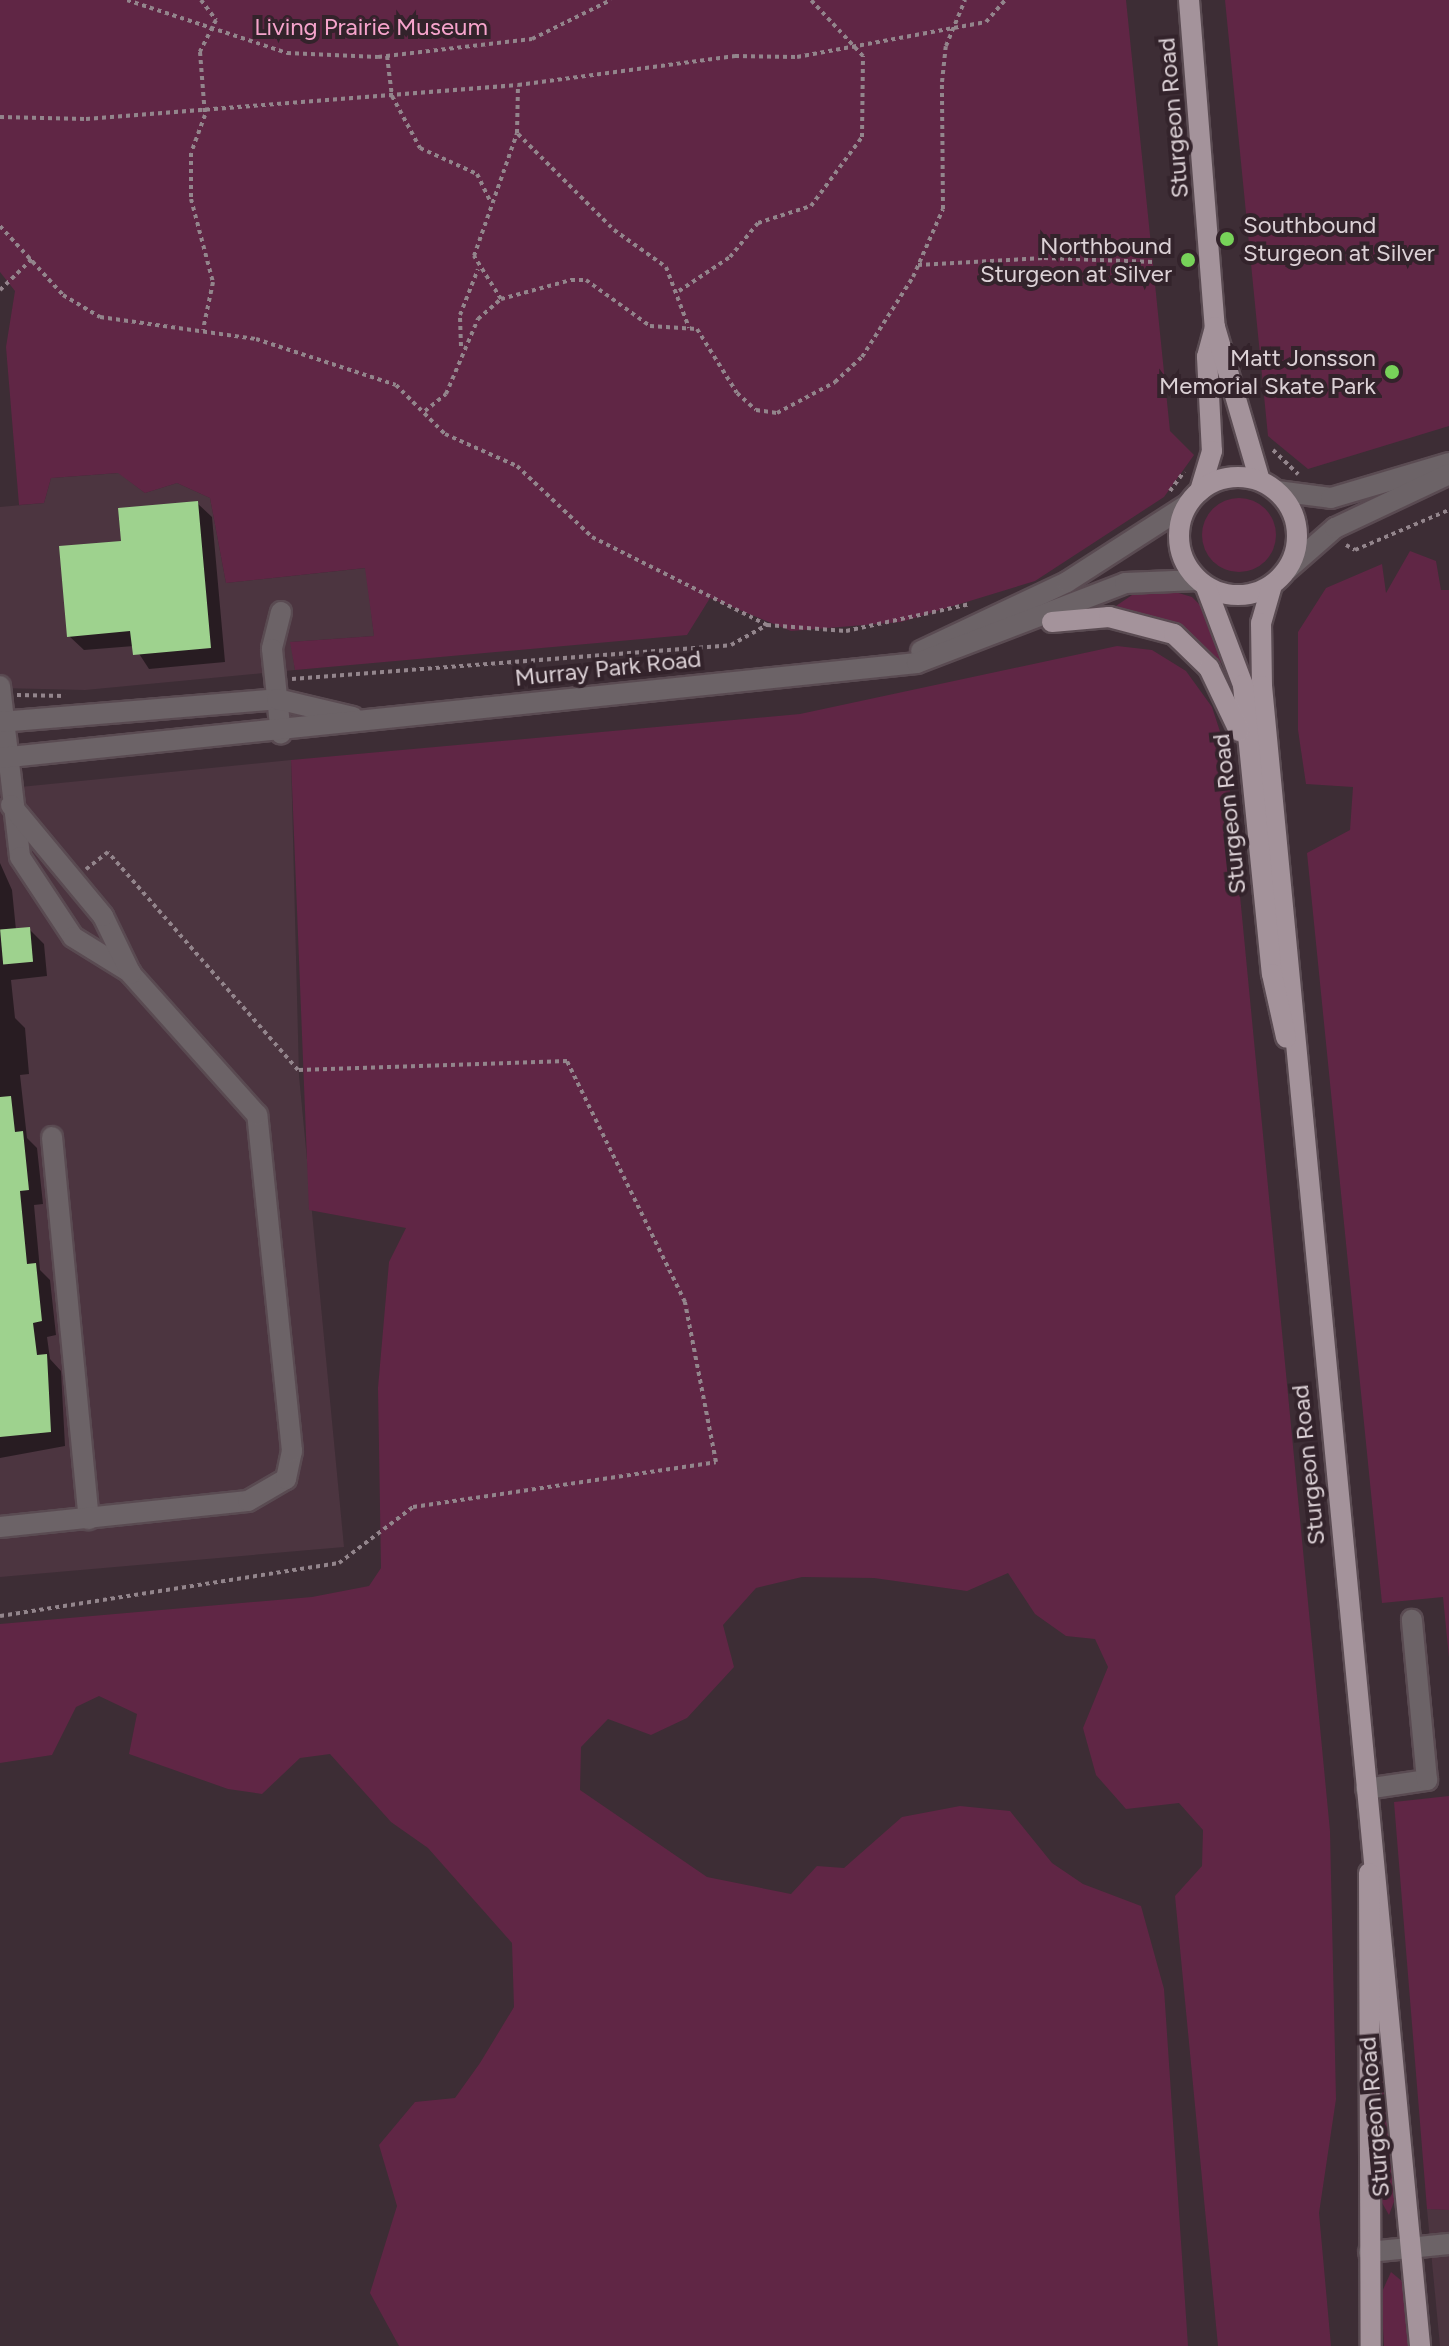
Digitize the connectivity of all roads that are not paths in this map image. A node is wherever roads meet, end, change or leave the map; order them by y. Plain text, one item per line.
1 (1189, 0) edge
2 (1215, 327) junction
3 (1449, 463) edge
4 (1449, 474) edge
5 (1268, 486) junction
6 (1194, 498) junction
7 (1287, 570) junction
8 (1202, 584) junction
9 (1272, 585) junction
10 (281, 612) dead end
11 (1052, 622) joint
12 (1012, 630) junction
13 (856, 669) junction
14 (0, 686) edge
15 (276, 689) junction
16 (1, 696) edge
17 (365, 719) junction
18 (2, 722) edge
19 (281, 734) junction
20 (4, 757) edge
21 (1249, 759) junction
22 (11, 805) junction
23 (131, 974) junction
24 (1298, 1088) junction
25 (52, 1137) dead end
26 (89, 1519) junction
27 (0, 1527) edge
28 (1412, 1620) dead end
29 (1366, 1789) junction
30 (1370, 1837) junction
31 (1449, 2244) edge
32 (1411, 2246) junction
33 (1369, 2252) junction
34 (1371, 2346) edge
35 (1420, 2346) edge

1 - 2 main road, Sturgeon Road
2 - 5 main road, Sturgeon Road
2 - 6 main road, Sturgeon Road
3 - 5 street
4 - 7 street
5 - 6 main road
5 - 7 main road
6 - 8 main road
6 - 13 street, Murray Park Road
7 - 9 main road
8 - 9 main road
8 - 12 street, Murray Park Road
8 - 21 main road, Sturgeon Road
9 - 24 main road, Sturgeon Road
10 - 15 street
11 - 12 street
11 - 21 main road
12 - 13 street, Murray Park Road
13 - 17 street, Murray Park Road
14 - 16 street
15 - 17 street, Murray Park Road
15 - 18 street, Murray Park Road
15 - 19 street
16 - 18 street
17 - 19 street, Murray Park Road
18 - 20 street
19 - 20 street, Murray Park Road
20 - 22 street
21 - 24 main road, Sturgeon Road
22 - 23 street
22 - 23 street
23 - 26 street
24 - 29 main road, Sturgeon Road
25 - 26 street
26 - 27 street
28 - 29 street
29 - 30 main road, Sturgeon Road
30 - 32 main road, Sturgeon Road
30 - 33 main road, Sturgeon Road
31 - 32 street
32 - 33 street
32 - 35 main road, Sturgeon Road
33 - 34 main road, Sturgeon Road

